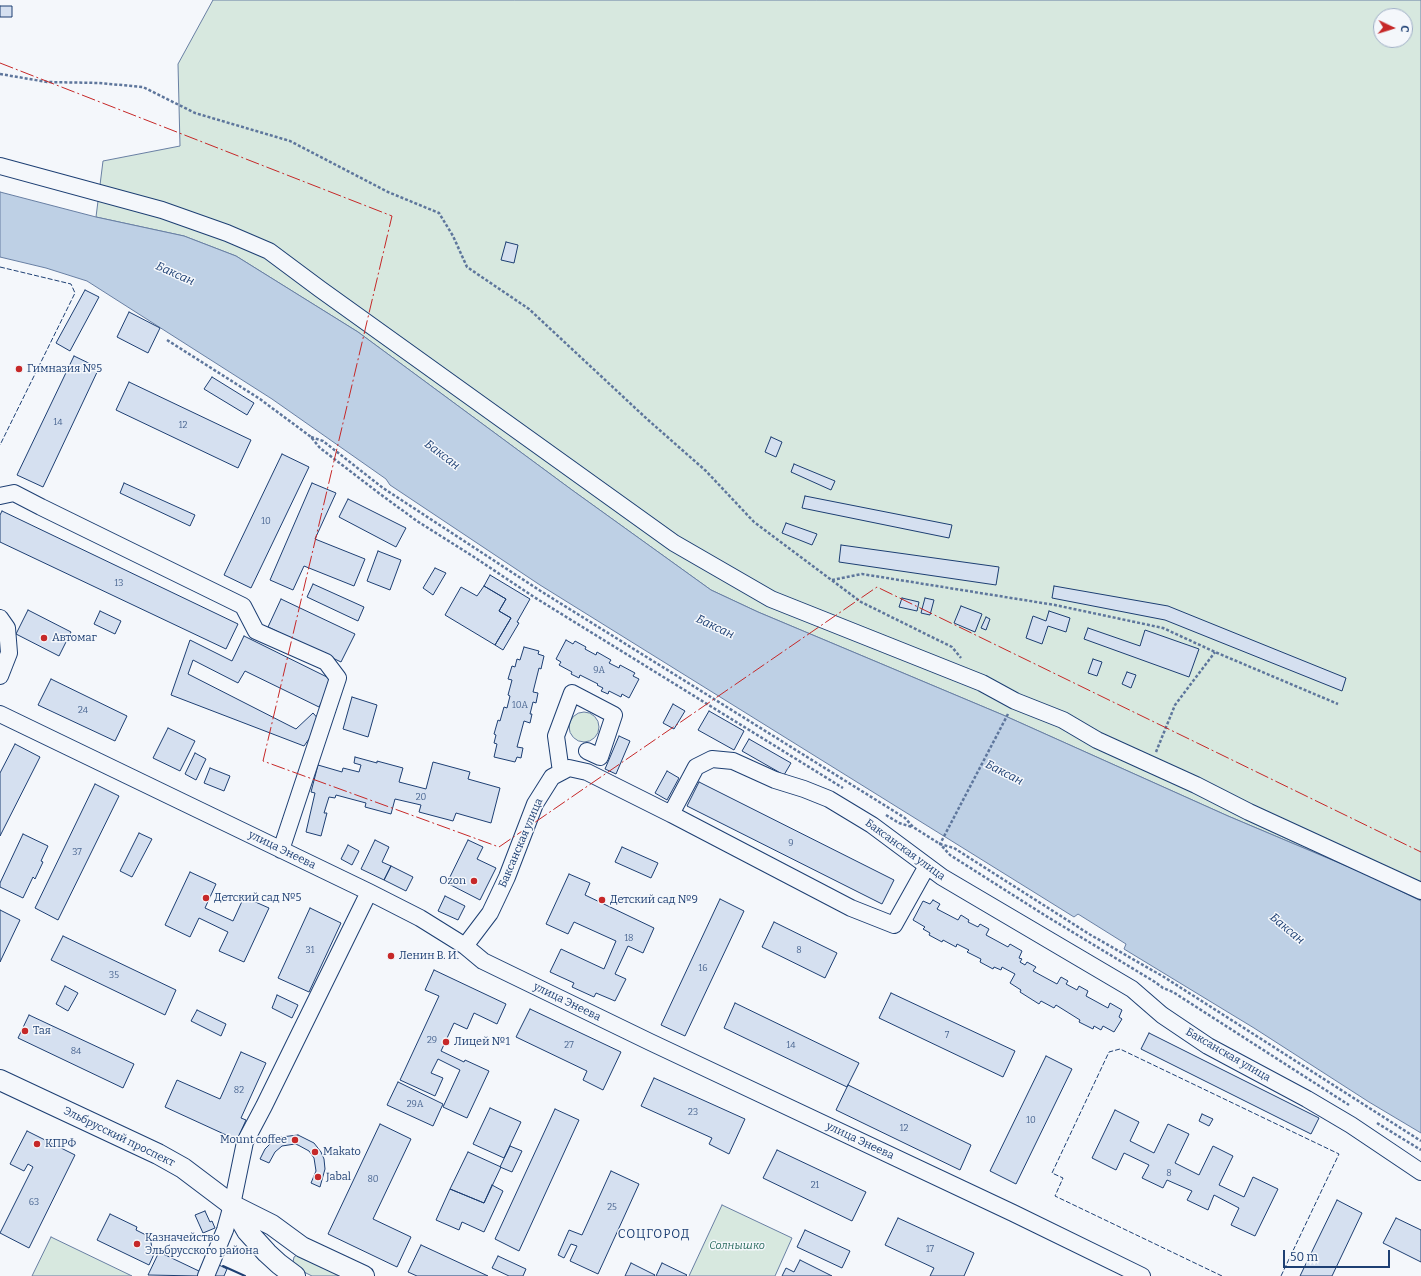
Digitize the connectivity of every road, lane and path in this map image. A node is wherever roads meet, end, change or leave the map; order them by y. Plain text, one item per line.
1 (0, 74) edge
2 (0, 166) edge
3 (167, 340) dead end
4 (311, 437) junction
5 (0, 496) edge
6 (832, 580) junction
7 (0, 618) edge
8 (1215, 652) junction
9 (962, 659) dead end
10 (0, 676) edge
11 (1015, 701) junction
12 (1338, 704) dead end
13 (0, 714) edge
14 (587, 751) dead end
15 (1150, 765) junction
16 (561, 772) junction
17 (845, 789) dead end
18 (671, 814) junction
19 (886, 815) dead end
20 (913, 827) junction
21 (940, 844) junction
22 (281, 850) junction
23 (927, 866) junction
24 (1421, 891) edge
25 (369, 892) junction
26 (465, 946) junction
27 (0, 1080) edge
28 (1350, 1105) dead end
29 (1374, 1121) dead end
30 (1421, 1141) edge
31 (1421, 1150) edge
32 (1421, 1172) edge
33 (232, 1205) junction
34 (302, 1247) junction
35 (292, 1274) edge
36 (206, 1276) edge
37 (364, 1276) edge
38 (1142, 1276) edge

1 - 6 path
2 - 11 street
3 - 4 path
4 - 17 path
4 - 20 path
5 - 22 street
6 - 8 path
6 - 9 path
7 - 10 street
8 - 12 path
8 - 15 path
11 - 15 street
11 - 21 path
13 - 22 street, улица Энеева
14 - 16 street
15 - 24 street
16 - 18 street
16 - 26 street, Баксанская улица
18 - 23 street, Баксанская улица
18 - 23 street
19 - 20 path
20 - 21 path
21 - 28 path
21 - 30 path
22 - 25 street, улица Энеева
23 - 32 street, Баксанская улица
25 - 26 street, улица Энеева
25 - 33 street
26 - 38 street, улица Энеева
27 - 33 main road, Эльбрусский проспект
29 - 31 path
33 - 34 main road, Эльбрусский проспект
33 - 35 main road, Эльбрусский проспект
33 - 36 street
34 - 35 main road
34 - 37 main road, Эльбрусский проспект

